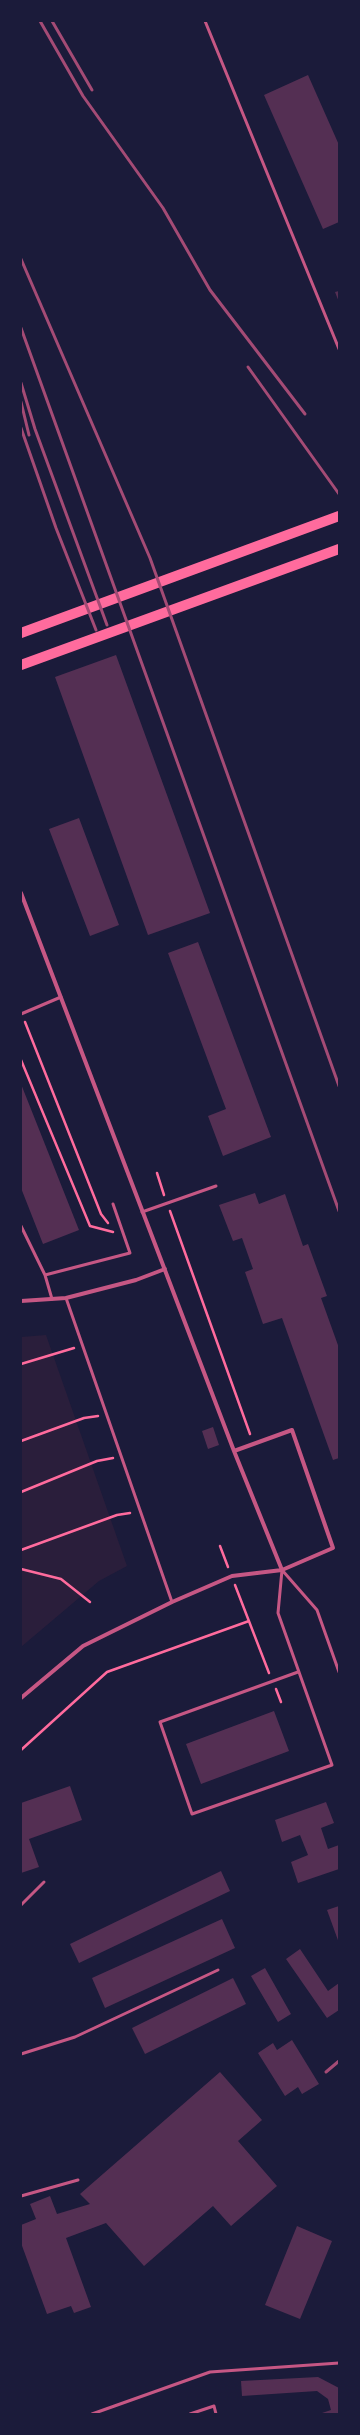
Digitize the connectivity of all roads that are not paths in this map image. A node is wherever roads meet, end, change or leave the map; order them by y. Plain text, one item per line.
1 (205, 21) edge
2 (339, 349) edge
3 (339, 516) edge
4 (339, 549) edge
5 (21, 633) edge
6 (21, 665) edge
7 (21, 893) edge
8 (61, 998) junction
9 (21, 1014) edge
10 (216, 1186) dead end
11 (113, 1204) dead end
12 (142, 1212) junction
13 (21, 1225) edge
14 (165, 1269) junction
15 (45, 1275) junction
16 (66, 1298) junction
17 (52, 1299) junction
18 (21, 1301) edge
19 (234, 1451) junction
20 (282, 1570) junction
21 (172, 1602) junction
22 (298, 1672) junction
23 (339, 1672) edge
24 (21, 1698) edge
25 (44, 1882) dead end
26 (21, 1905) edge
27 (218, 1970) dead end
28 (21, 2054) edge
29 (78, 2180) dead end
30 (21, 2196) edge
31 (339, 2363) edge
32 (92, 2414) edge
33 (190, 2414) edge
34 (216, 2414) edge

1 - 2 lane
3 - 5 main road
4 - 6 main road
7 - 8 street
8 - 9 lane
8 - 12 street
10 - 12 lane
11 - 15 lane
12 - 14 street
13 - 15 lane
14 - 16 street
14 - 19 street
15 - 17 lane
16 - 17 street
16 - 21 lane
17 - 18 street
19 - 20 street
19 - 20 street
20 - 21 street
20 - 22 lane
20 - 23 lane
21 - 24 street
22 - 22 lane
25 - 26 lane
27 - 28 lane
29 - 30 lane
31 - 32 lane
33 - 34 lane

